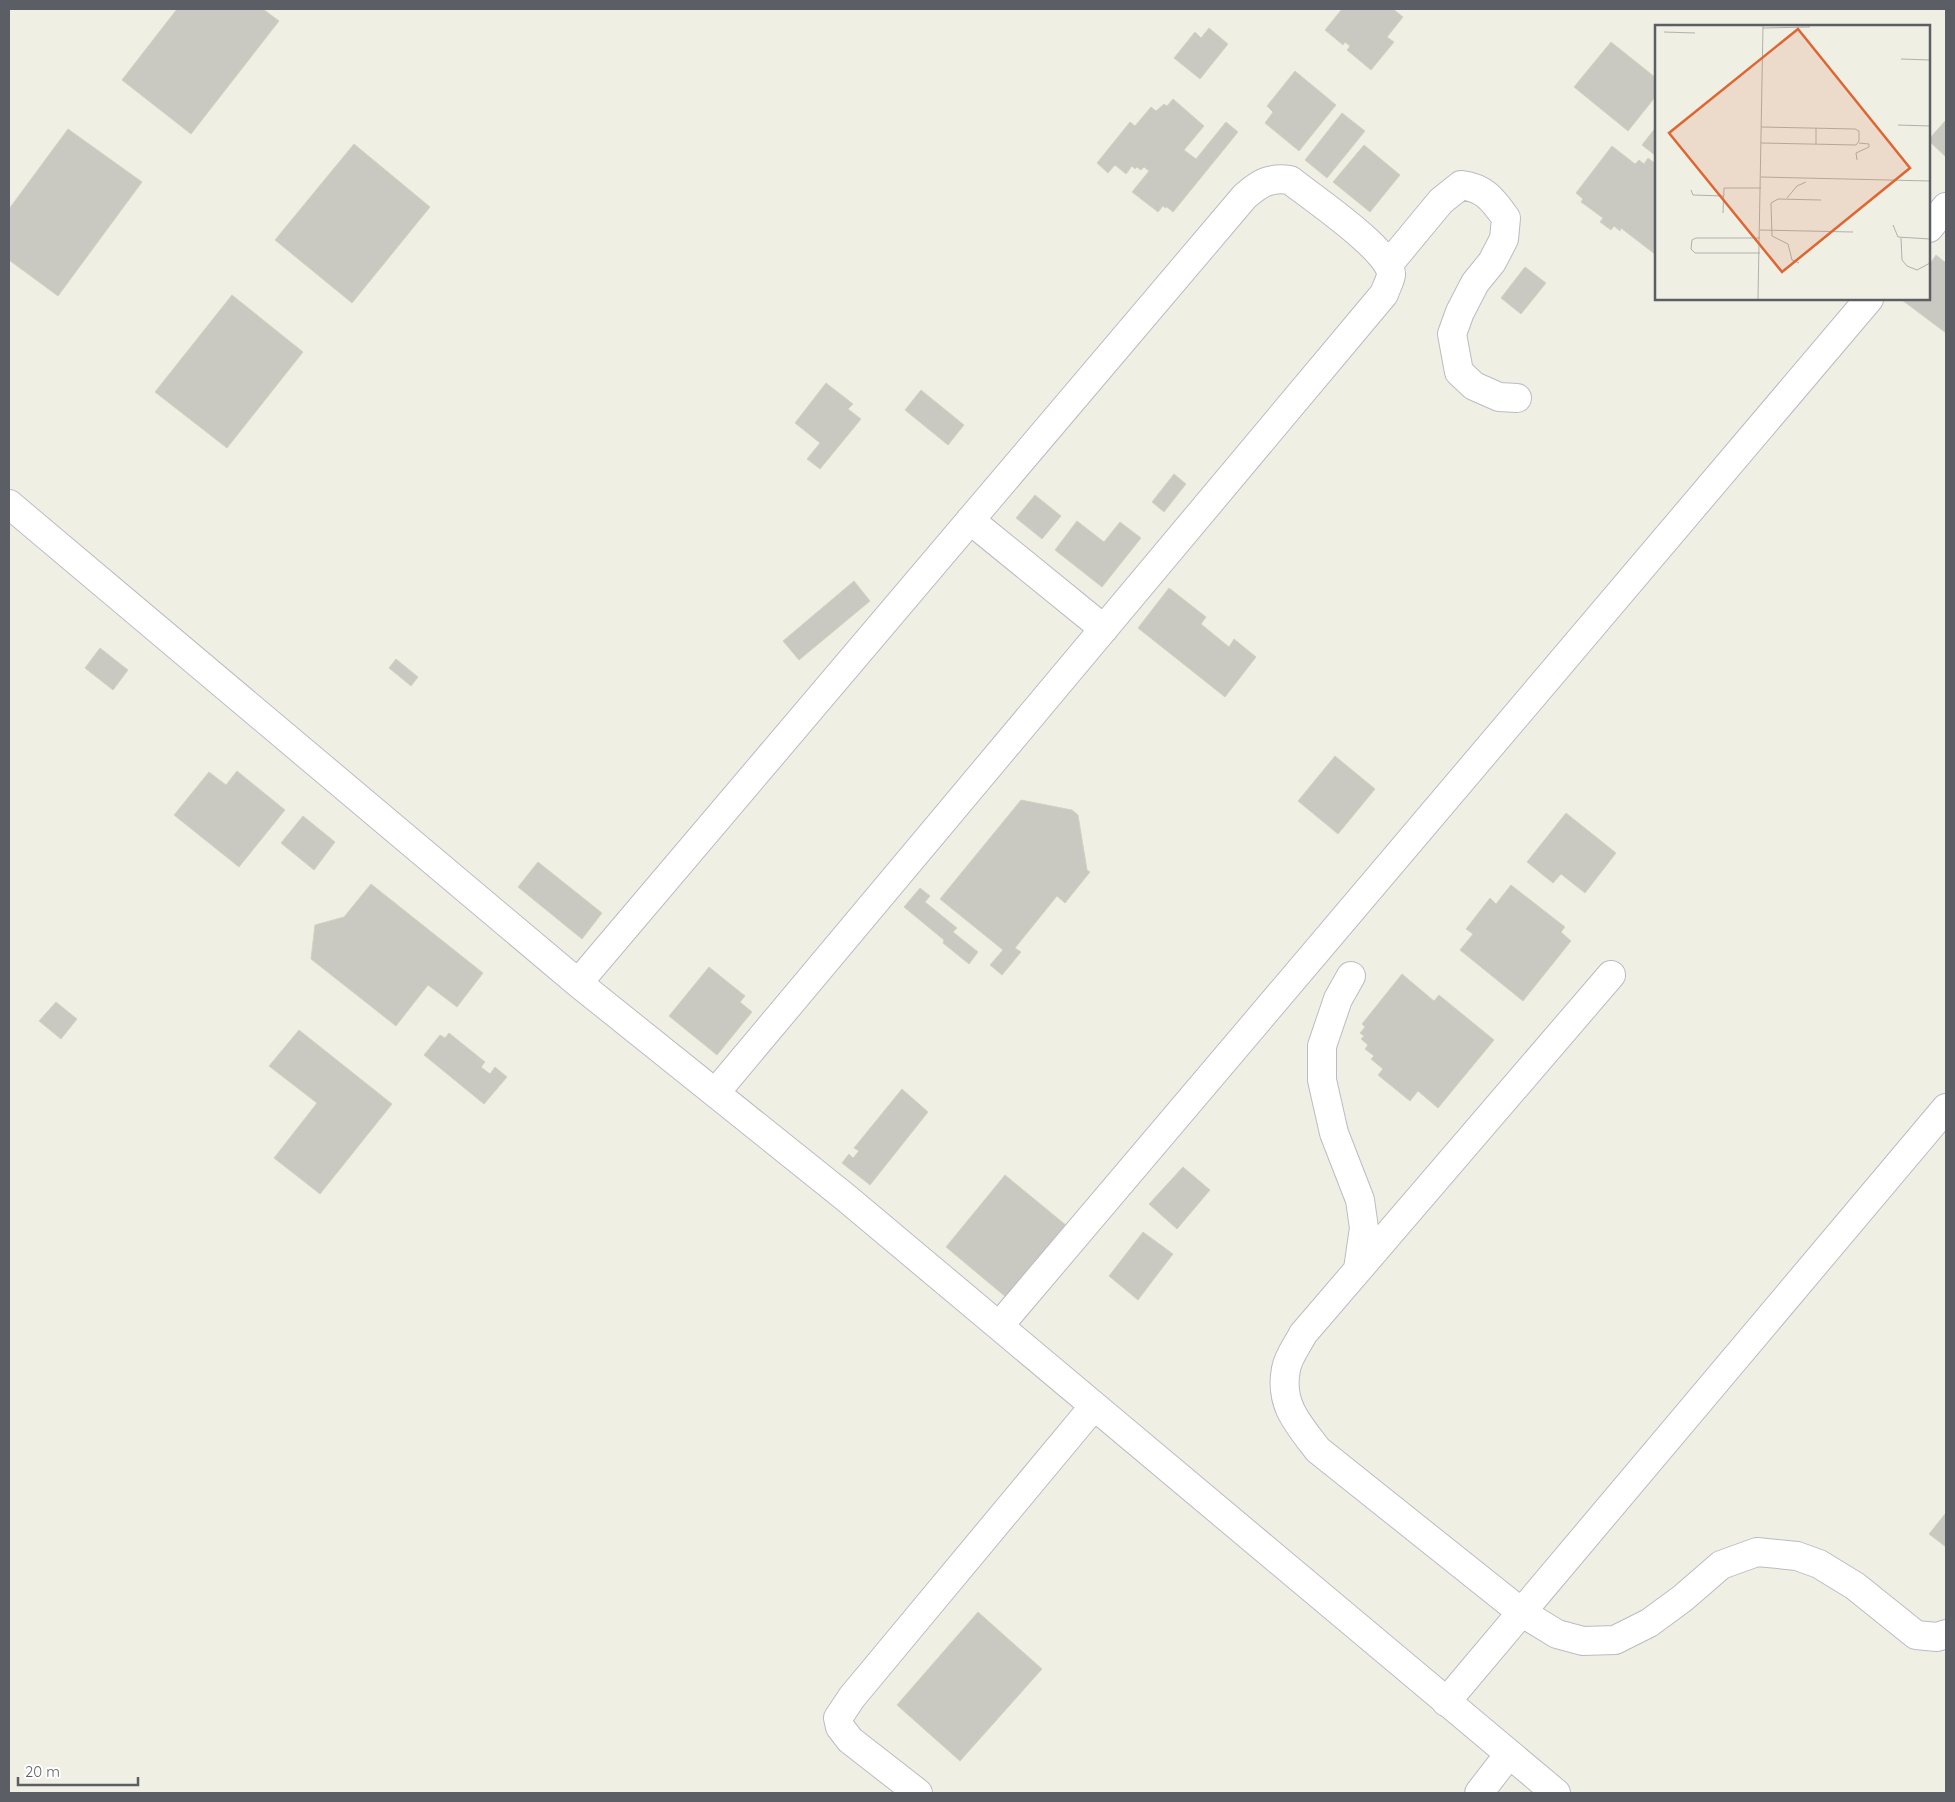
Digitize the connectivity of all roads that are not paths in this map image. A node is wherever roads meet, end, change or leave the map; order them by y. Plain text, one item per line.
1 (1946, 207) edge
2 (1930, 227) edge
3 (1388, 265) junction
4 (1868, 300) edge
5 (1517, 398) dead end
6 (9, 504) edge
7 (970, 520) junction
8 (1104, 629) junction
9 (1611, 975) dead end
10 (1352, 976) dead end
11 (578, 983) junction
12 (716, 1092) junction
13 (1946, 1108) edge
14 (1358, 1269) junction
15 (999, 1326) junction
16 (1094, 1406) junction
17 (1521, 1612) junction
18 (1946, 1634) edge
19 (1446, 1702) junction
20 (1509, 1754) junction
21 (906, 1790) edge
22 (1478, 1793) edge
23 (1556, 1793) edge

1 - 2 street
3 - 5 street
3 - 7 street
3 - 8 street
4 - 15 street
6 - 11 street
7 - 8 street
7 - 11 street
8 - 12 street
9 - 14 street
10 - 14 street
11 - 12 street
12 - 15 street
13 - 17 street
14 - 17 street
15 - 16 street
16 - 19 street
16 - 21 street
17 - 18 street
17 - 19 street
19 - 20 street
20 - 22 street
20 - 23 street

